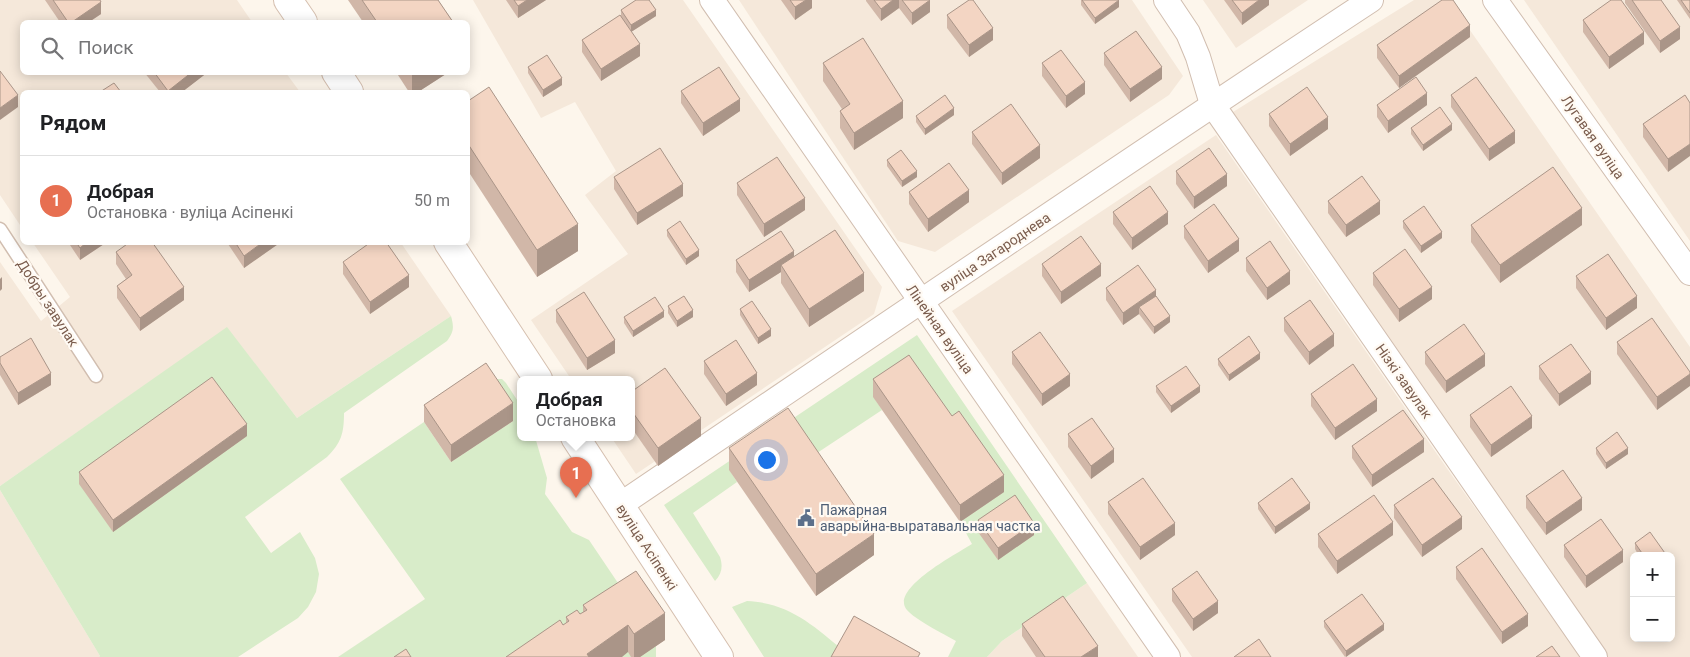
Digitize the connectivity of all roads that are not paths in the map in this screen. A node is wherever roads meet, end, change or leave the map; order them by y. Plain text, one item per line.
1 (288, 0) edge
2 (712, 0) edge
3 (1166, 0) edge
4 (1371, 0) edge
5 (1496, 0) edge
6 (302, 20) edge
7 (338, 75) edge
8 (348, 90) edge
9 (1212, 104) junction
10 (0, 229) edge
11 (450, 245) edge
12 (1690, 273) edge
13 (921, 302) junction
14 (96, 376) dead end
15 (536, 376) edge
16 (578, 441) edge
17 (620, 504) junction
18 (719, 657) edge
19 (1168, 657) edge
20 (1595, 657) edge

1 - 6 main road
2 - 13 street, Лінейная вуліца
3 - 9 street, Нізкі завулак
4 - 9 street, вуліца Загароднева
5 - 12 street, Лугавая вуліца
7 - 8 main road
9 - 13 street, вуліца Загароднева
9 - 20 street, Нізкі завулак
10 - 14 lane, Добры завулак
11 - 15 main road
13 - 17 street, вуліца Загароднева
13 - 19 street, Лінейная вуліца
16 - 17 main road, вуліца Асіпенкі
17 - 18 main road, вуліца Асіпенкі

